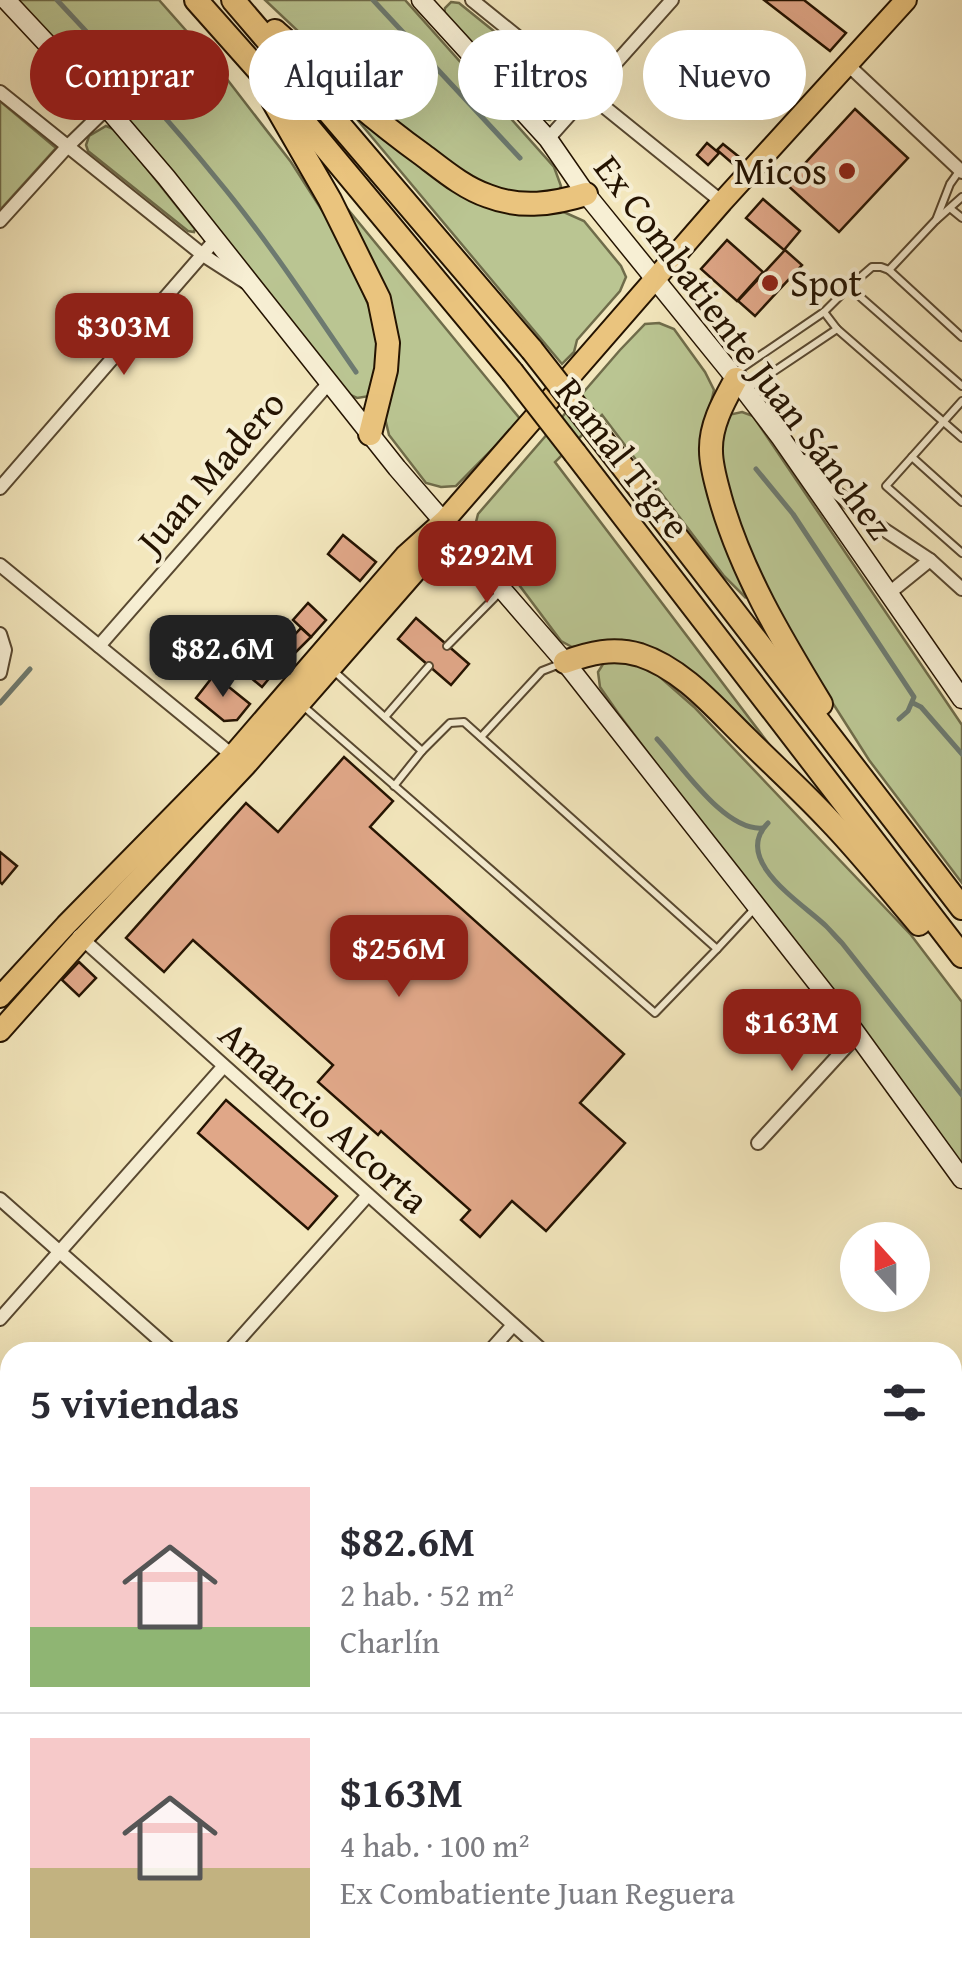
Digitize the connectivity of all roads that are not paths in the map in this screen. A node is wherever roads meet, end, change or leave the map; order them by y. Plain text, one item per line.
1 (6, 0) edge
2 (237, 0) edge
3 (472, 0) edge
4 (672, 0) edge
5 (906, 0) edge
6 (428, 3) edge
7 (204, 9) edge
8 (34, 30) edge
9 (509, 30) edge
10 (623, 55) edge
11 (847, 64) junction
12 (0, 92) edge
13 (95, 120) edge
14 (118, 120) edge
15 (565, 120) edge
16 (621, 120) edge
17 (548, 139) junction
18 (67, 146) junction
19 (961, 171) edge
20 (586, 194) junction
21 (962, 197) edge
22 (722, 202) junction
23 (951, 208) junction
24 (962, 218) edge
25 (0, 221) edge
26 (935, 221) junction
27 (216, 239) junction
28 (203, 254) junction
29 (888, 270) junction
30 (654, 280) junction
31 (849, 286) junction
32 (255, 289) junction
33 (824, 312) junction
34 (837, 329) junction
35 (962, 336) edge
36 (738, 382) junction
37 (328, 384) junction
38 (962, 386) edge
39 (962, 401) edge
40 (944, 422) junction
41 (370, 434) junction
42 (780, 438) junction
43 (962, 438) edge
44 (912, 457) junction
45 (0, 488) edge
46 (962, 502) edge
47 (444, 520) junction
48 (962, 553) edge
49 (930, 560) junction
50 (0, 565) edge
51 (503, 588) junction
52 (962, 589) edge
53 (888, 594) junction
54 (0, 634) edge
55 (99, 646) junction
56 (448, 646) dead end
57 (565, 662) junction
58 (429, 666) dead end
59 (330, 668) junction
60 (0, 673) edge
61 (962, 699) edge
62 (300, 703) junction
63 (385, 717) junction
64 (482, 737) junction
65 (422, 751) junction
66 (239, 760) junction
67 (394, 786) junction
68 (892, 817) junction
69 (756, 906) junction
70 (962, 908) edge
71 (74, 932) junction
72 (717, 949) junction
73 (962, 956) edge
74 (962, 974) edge
75 (0, 998) edge
76 (0, 1031) edge
77 (857, 1035) junction
78 (223, 1066) junction
79 (758, 1142) dead end
80 (962, 1179) edge
81 (368, 1196) junction
82 (0, 1199) edge
83 (59, 1252) junction
84 (0, 1319) edge
85 (513, 1325) junction
86 (161, 1342) edge
87 (237, 1342) edge
88 (498, 1342) edge
89 (533, 1342) edge

1 - 8 street
2 - 20 highway
2 - 68 highway, Ramal Tigre, bridge
3 - 9 street
4 - 10 street
5 - 11 main road
6 - 17 street, Ex Combatiente Juan Sánchez
7 - 41 highway
7 - 73 highway, Ramal Tigre, bridge
11 - 19 street
11 - 22 main road
12 - 18 street
13 - 18 street
14 - 27 street
15 - 17 street
16 - 22 street
17 - 20 street, Ex Combatiente Juan Sánchez
18 - 25 street
18 - 28 street
19 - 26 lane
20 - 30 street, Ex Combatiente Juan Sánchez
21 - 23 lane
22 - 30 main road
23 - 24 lane
23 - 26 lane
26 - 29 lane
27 - 28 street
27 - 32 street
28 - 32 street
28 - 45 street
29 - 31 lane
29 - 35 lane
30 - 36 street, Ex Combatiente Juan Sánchez
30 - 47 main road
31 - 33 lane
31 - 38 lane
32 - 37 street
33 - 34 lane
33 - 36 lane
34 - 36 lane
34 - 40 lane
36 - 42 street, Ex Combatiente Juan Sánchez
36 - 68 highway
37 - 41 street
37 - 55 street, Juan Madero
39 - 40 lane
40 - 43 lane
40 - 44 lane
41 - 47 street
42 - 49 street
42 - 53 street, Ex Combatiente Juan Sánchez
44 - 46 lane
44 - 48 lane
47 - 51 street
47 - 59 main road
47 - 66 main road
49 - 52 street
49 - 53 street
50 - 55 street
51 - 56 lane
51 - 57 street
53 - 61 street, Ex Combatiente Juan Sánchez
54 - 60 street
55 - 66 street
57 - 64 lane
57 - 69 street
57 - 74 highway
58 - 63 lane
59 - 62 main road
59 - 63 lane
62 - 66 main road
62 - 67 lane
63 - 65 lane
64 - 65 lane
64 - 72 lane
65 - 67 lane
66 - 71 main road
67 - 72 lane
68 - 70 highway
69 - 72 lane
69 - 77 street
71 - 75 main road
71 - 76 main road
71 - 78 street, Amancio Alcorta
77 - 79 street
77 - 80 street
78 - 81 street, Amancio Alcorta
78 - 83 street
81 - 85 street, Amancio Alcorta
81 - 87 street
82 - 83 street
83 - 84 street
83 - 86 street
85 - 88 street
85 - 89 street, Amancio Alcorta

